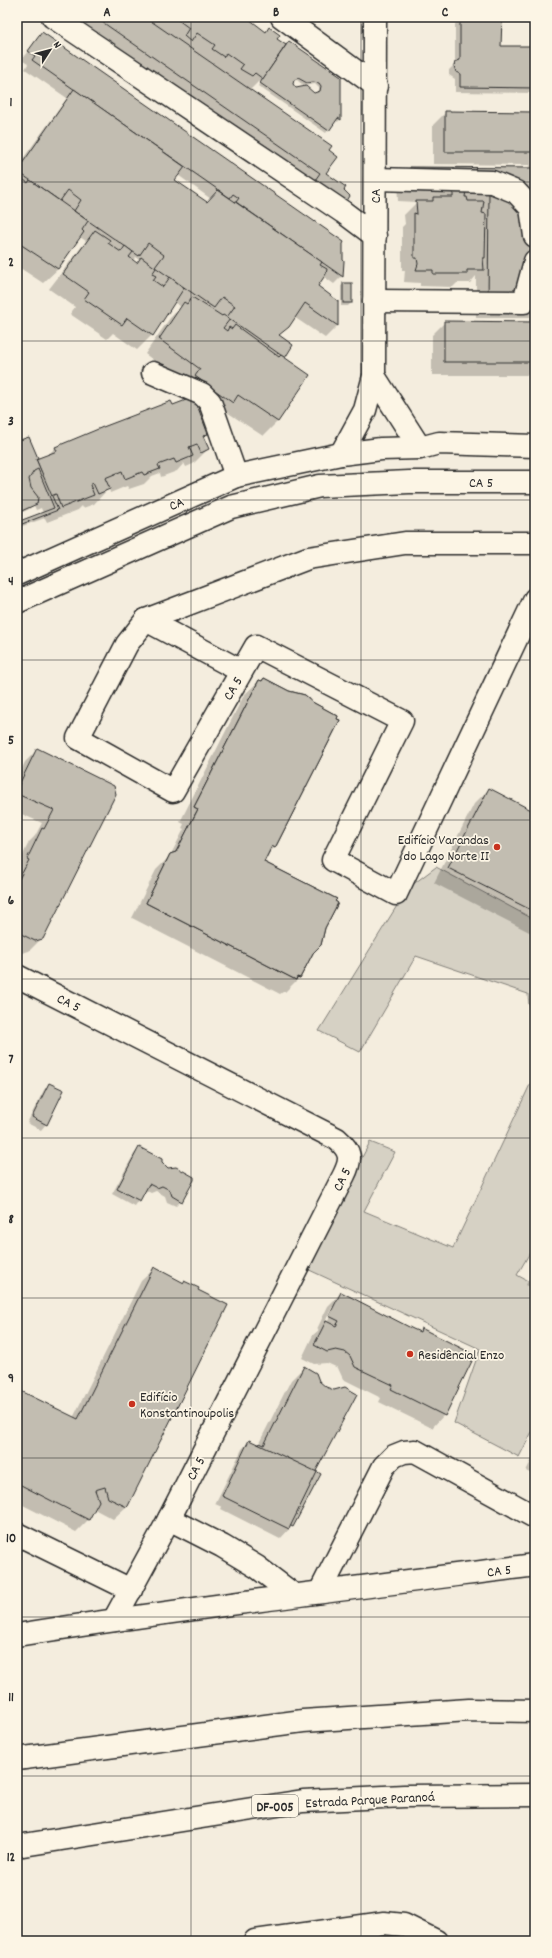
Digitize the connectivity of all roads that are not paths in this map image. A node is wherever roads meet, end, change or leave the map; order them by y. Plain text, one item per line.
1 (53, 17) edge
2 (282, 17) edge
3 (375, 17) edge
4 (376, 86) junction
5 (375, 179) junction
6 (375, 236) junction
7 (535, 236) edge
8 (535, 261) edge
9 (374, 301) junction
10 (153, 373) dead end
11 (374, 376) junction
12 (535, 446) edge
13 (420, 448) junction
14 (341, 454) junction
15 (236, 476) junction
16 (535, 482) edge
17 (535, 544) edge
18 (77, 546) junction
19 (20, 569) edge
20 (85, 570) junction
21 (535, 599) edge
22 (17, 602) edge
23 (146, 620) junction
24 (241, 671) junction
25 (17, 976) edge
26 (535, 1517) edge
27 (169, 1519) junction
28 (17, 1534) edge
29 (535, 1565) edge
30 (131, 1590) junction
31 (320, 1592) junction
32 (294, 1595) junction
33 (114, 1620) junction
34 (17, 1635) edge
35 (535, 1711) edge
36 (17, 1759) edge
37 (535, 1795) edge
38 (17, 1846) edge
39 (344, 1935) edge
40 (255, 1941) edge
41 (436, 1941) edge

1 - 6 street
2 - 4 street
3 - 4 street, CA
4 - 5 street, CA
5 - 6 street, CA
5 - 7 street
6 - 9 street, CA
8 - 9 street
9 - 11 street, CA
10 - 15 street
11 - 13 street
11 - 14 street, CA
12 - 13 street, CA
13 - 14 street, CA
14 - 15 street, CA
15 - 18 street, CA
16 - 20 street, CA 5
17 - 23 street
18 - 19 street, CA
18 - 20 street
20 - 22 street, CA 5
21 - 24 street, CA 5
23 - 24 street
23 - 24 street, CA 5
25 - 27 street, CA 5
26 - 31 street
27 - 30 street, CA 5
27 - 32 street
28 - 30 street
29 - 31 street, CA 5
30 - 33 street, CA 5
31 - 32 street, CA 5
32 - 33 street, CA 5
33 - 34 street, CA 5
35 - 36 street
37 - 38 street, Estrada Parque Paranoá / DF-005
39 - 40 street
39 - 41 street

